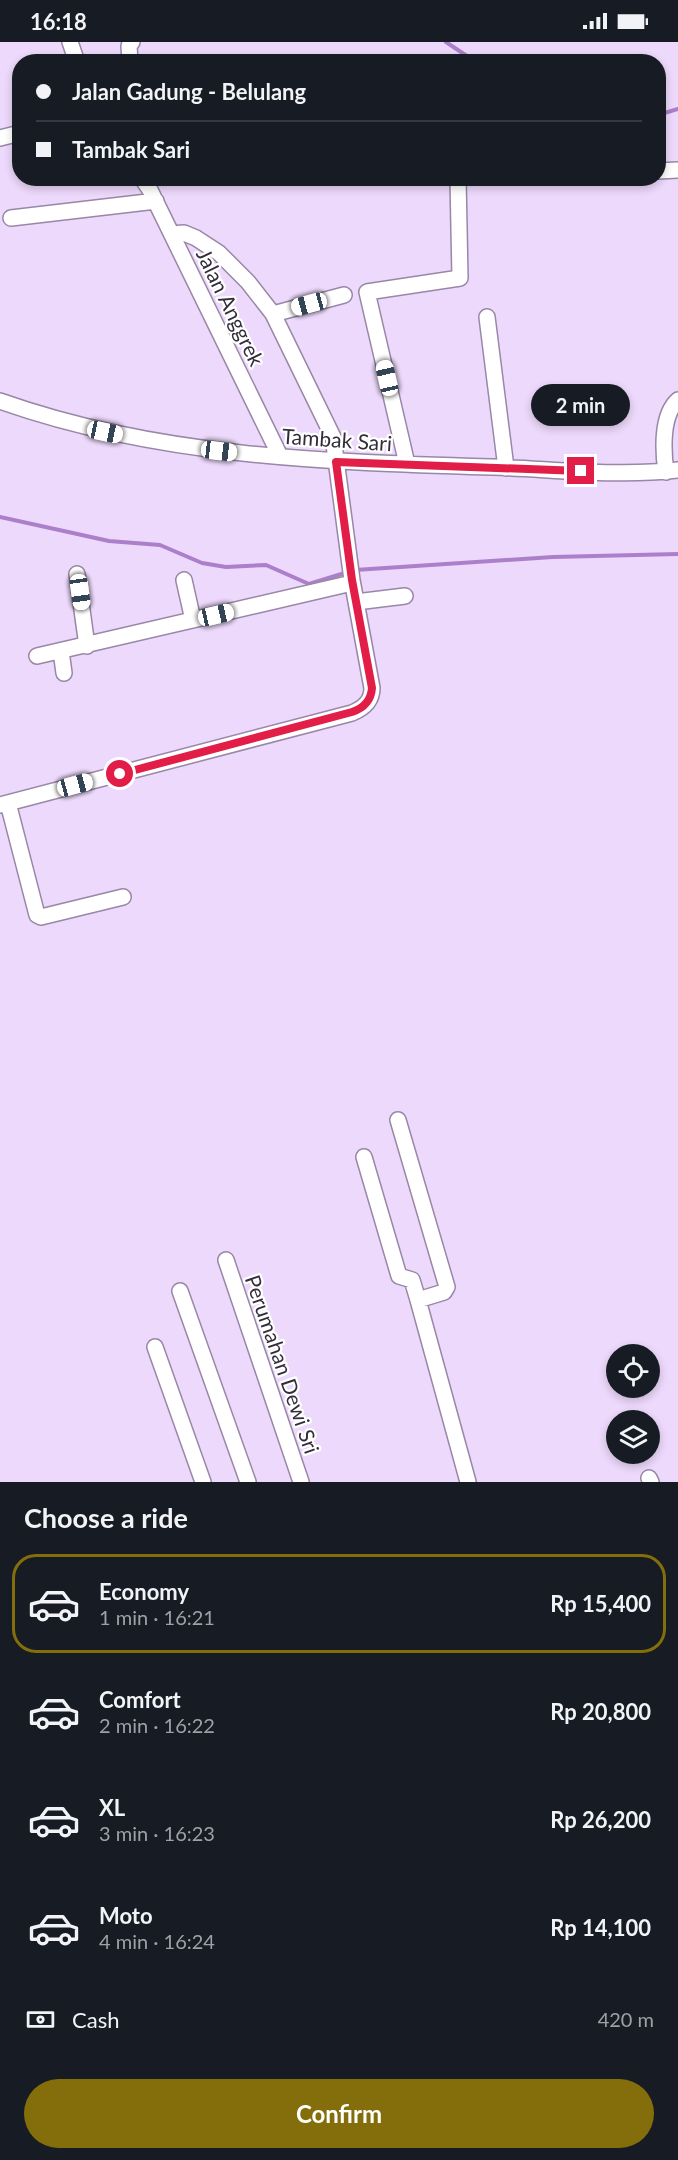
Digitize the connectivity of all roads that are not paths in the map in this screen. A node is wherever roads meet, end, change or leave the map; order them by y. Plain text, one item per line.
1 (147, 186) edge
2 (458, 186) edge
3 (156, 201) junction
4 (11, 218) dead end
5 (171, 234) junction
6 (344, 295) dead end
7 (273, 314) junction
8 (487, 317) dead end
9 (678, 400) edge
10 (0, 401) edge
11 (280, 456) junction
12 (336, 462) junction
13 (407, 464) junction
14 (506, 468) junction
15 (672, 471) edge
16 (77, 574) dead end
17 (184, 580) dead end
18 (352, 581) junction
19 (405, 596) dead end
20 (356, 602) junction
21 (193, 620) junction
22 (87, 646) junction
23 (61, 651) junction
24 (37, 656) dead end
25 (64, 674) dead end
26 (4, 804) edge
27 (123, 897) dead end
28 (398, 1120) dead end
29 (364, 1156) dead end
30 (226, 1260) dead end
31 (180, 1291) dead end
32 (418, 1300) junction
33 (154, 1347) dead end
34 (203, 1482) edge
35 (248, 1482) edge
36 (301, 1482) edge
37 (468, 1482) edge

1 - 3 street, Jalan Anggrek
2 - 13 street
3 - 4 street
3 - 5 street, Jalan Anggrek
5 - 7 street
5 - 11 street, Jalan Anggrek
6 - 7 street
7 - 12 street
8 - 14 street
9 - 15 street
10 - 11 street, Tambak Sari
11 - 12 street, Tambak Sari
12 - 13 street, Tambak Sari
12 - 18 street
13 - 14 street, Tambak Sari
14 - 15 street, Tambak Sari
16 - 22 street
17 - 21 street
18 - 20 street
18 - 21 street
19 - 20 street
20 - 26 street
21 - 22 street
22 - 23 street
23 - 24 street
23 - 25 street
26 - 27 street
28 - 32 street
29 - 32 street
30 - 36 street, Perumahan Dewi Sri
31 - 35 street
32 - 37 street
33 - 34 street

